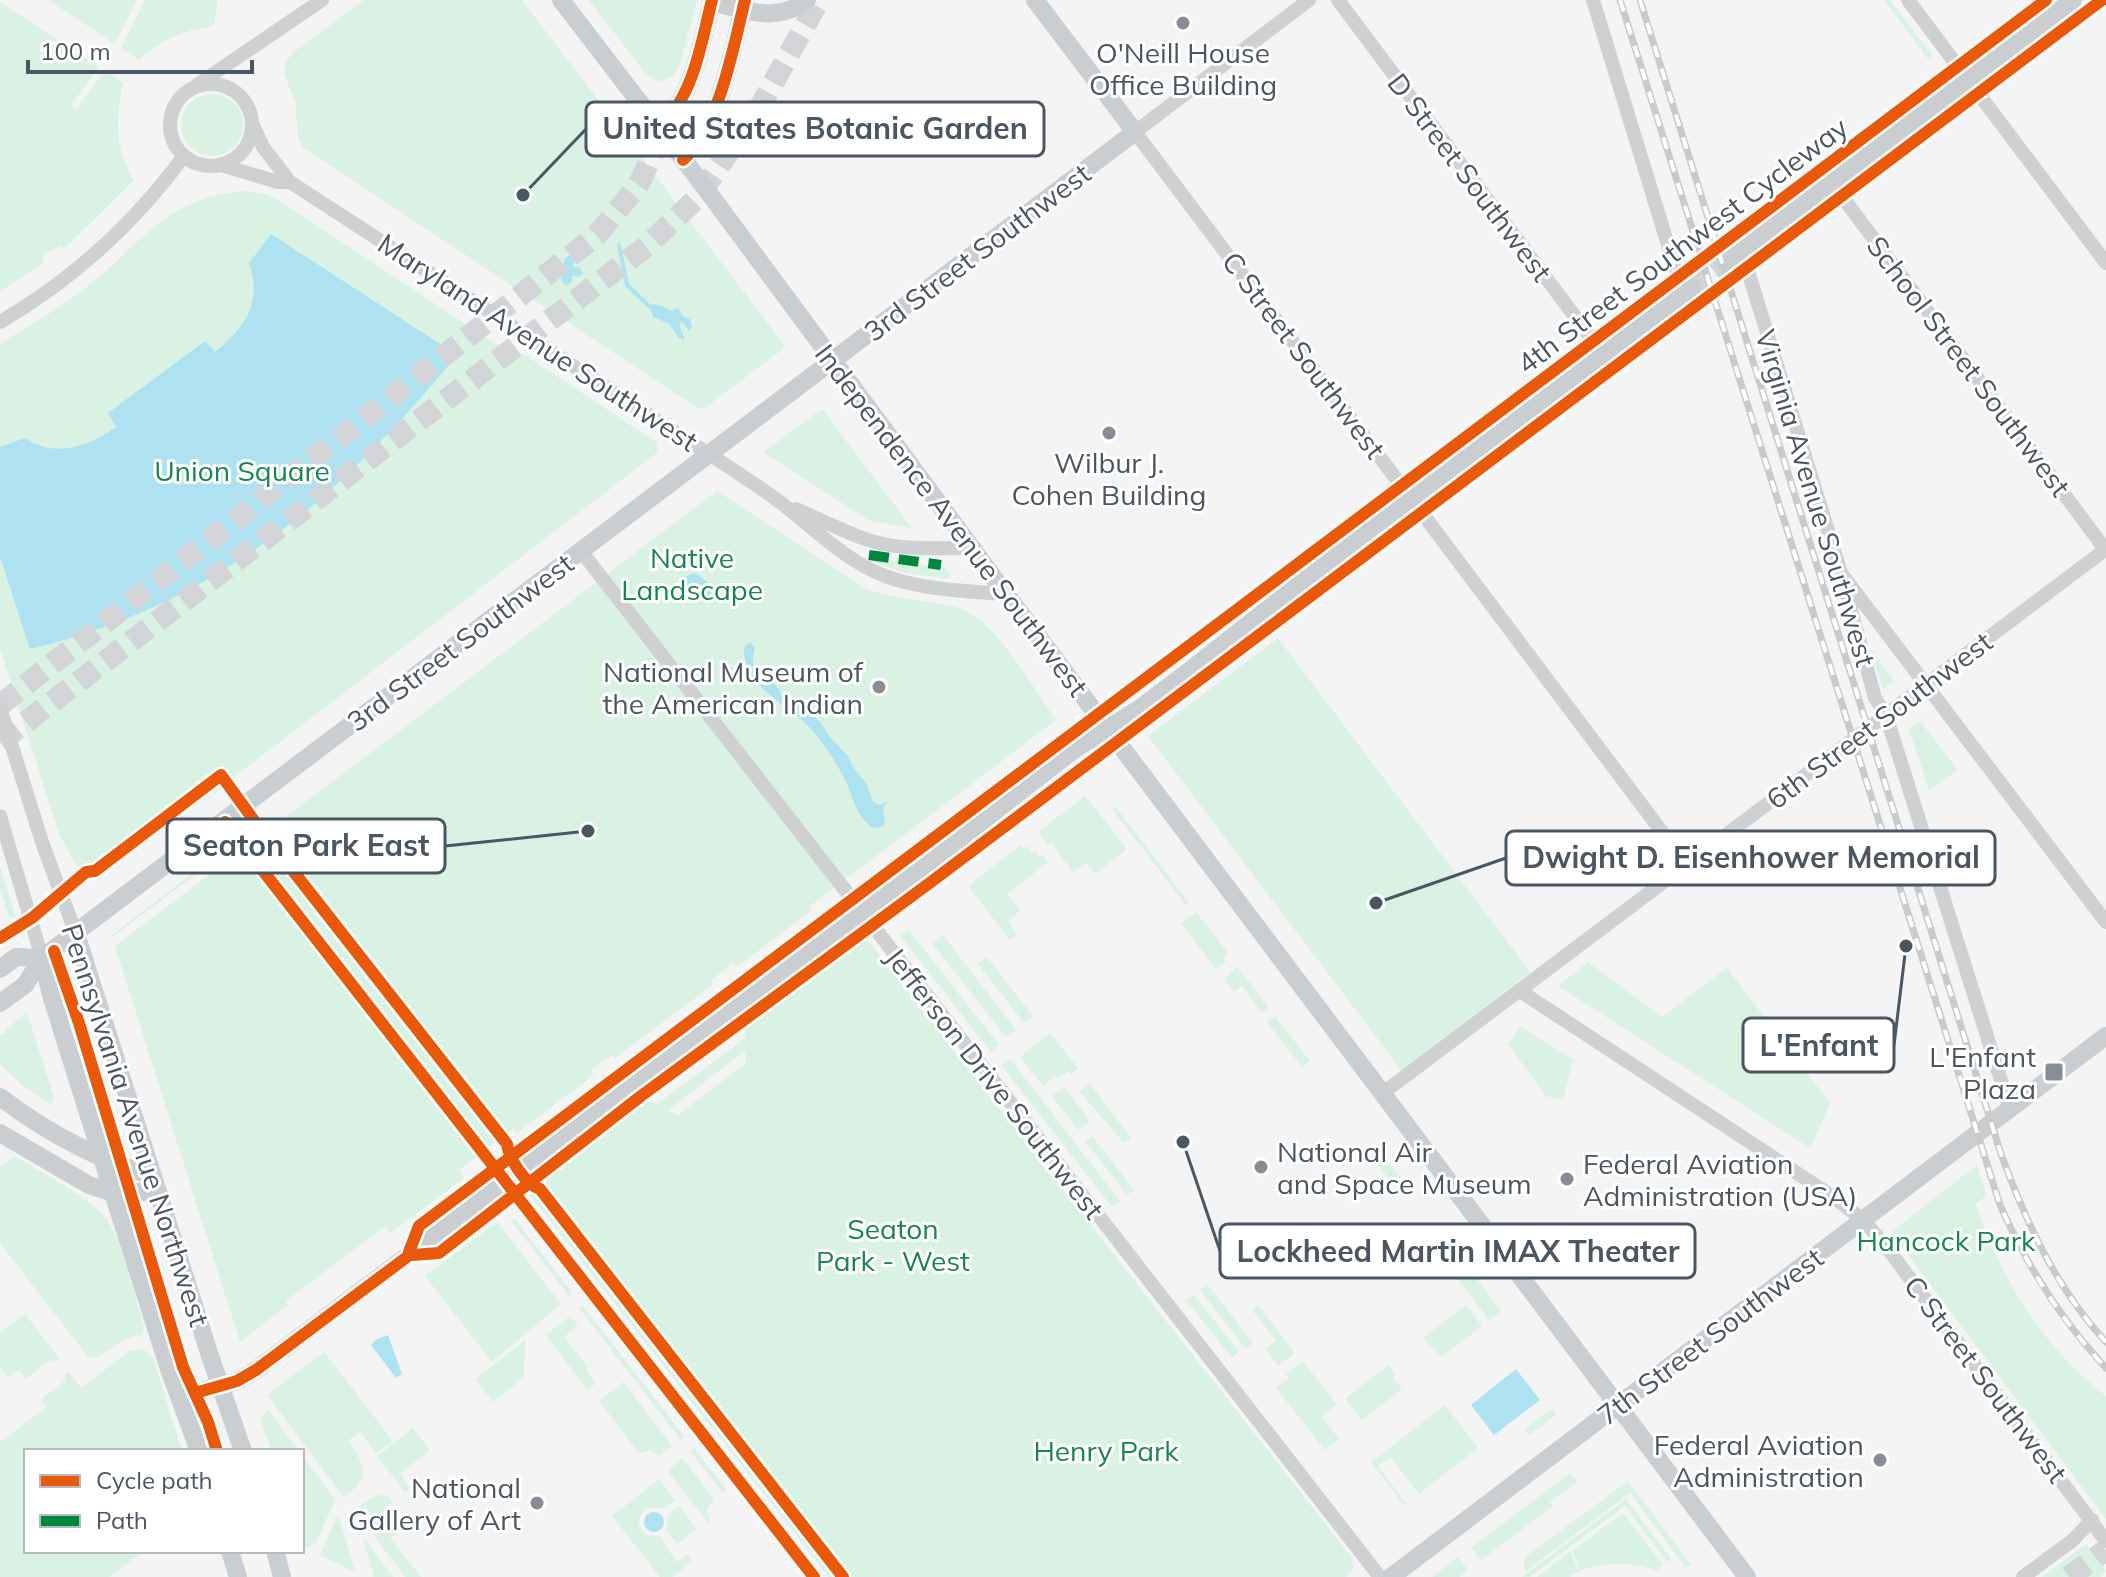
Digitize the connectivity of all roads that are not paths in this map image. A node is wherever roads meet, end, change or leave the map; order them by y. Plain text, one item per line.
1 (322, 0) edge
2 (561, 0) edge
3 (807, 0) edge
4 (1035, 0) edge
5 (1309, 0) edge
6 (1338, 0) edge
7 (1593, 0) edge
8 (1908, 0) edge
9 (2073, 0) edge
10 (712, 1) edge
11 (744, 4) edge
12 (1968, 80) junction
13 (193, 88) junction
14 (252, 123) junction
15 (658, 128) junction
16 (1135, 132) junction
17 (184, 156) junction
18 (683, 160) junction
19 (221, 165) junction
20 (290, 182) junction
21 (1832, 183) junction
22 (1732, 258) joint
23 (2106, 263) edge
24 (1688, 291) joint
25 (0, 322) edge
26 (1603, 354) junction
27 (833, 360) junction
28 (709, 454) junction
29 (1412, 498) junction
30 (784, 505) junction
31 (972, 548) junction
32 (2106, 549) edge
33 (581, 551) junction
34 (1841, 573) junction
35 (1006, 594) junction
36 (1926, 686) junction
37 (0, 708) edge
38 (1886, 715) junction
39 (1108, 728) junction
40 (0, 816) edge
41 (225, 822) junction
42 (1687, 865) junction
43 (862, 913) junction
44 (2106, 922) edge
45 (76, 934) junction
46 (42, 958) junction
47 (0, 969) edge
48 (1520, 991) junction
49 (0, 1003) edge
50 (2106, 1036) edge
51 (1383, 1093) junction
52 (0, 1097) edge
53 (2010, 1109) junction
54 (0, 1133) edge
55 (102, 1158) junction
56 (505, 1182) junction
57 (155, 1184) junction
58 (113, 1193) junction
59 (1863, 1220) junction
60 (221, 1386) junction
61 (180, 1397) junction
62 (1618, 1406) junction
63 (198, 1449) edge
64 (242, 1449) edge
65 (2092, 1520) junction
66 (2104, 1538) edge
67 (231, 1553) edge
68 (276, 1553) edge
69 (238, 1577) edge
70 (282, 1577) edge
71 (814, 1577) edge
72 (1380, 1577) edge
73 (1391, 1577) edge
74 (1747, 1577) edge
75 (2023, 1577) edge

1 - 13 street
2 - 15 main road, Independence Avenue Southwest
3 - 11 main road
4 - 16 main road, C Street Southwest
5 - 16 street, 3rd Street Southwest
6 - 26 street, D Street Southwest
7 - 24 street
8 - 12 street
9 - 12 main road
10 - 11 main road
10 - 15 main road
11 - 18 main road
12 - 21 main road
12 - 23 street
13 - 14 street
13 - 17 street
14 - 19 street
14 - 20 street, Maryland Avenue Southwest
15 - 18 main road, Independence Avenue Southwest
16 - 27 main road, 3rd Street Southwest
16 - 29 street, C Street Southwest
17 - 19 street
17 - 25 street
18 - 27 main road, Independence Avenue Southwest
19 - 20 street, Maryland Avenue Southwest
20 - 28 street, Maryland Avenue Southwest
21 - 22 main road
21 - 32 street, School Street Southwest
22 - 34 street, Virginia Avenue Southwest
24 - 26 main road
26 - 29 main road
27 - 28 main road, 3rd Street Southwest
27 - 31 main road, Independence Avenue Southwest
28 - 30 street, Maryland Avenue Southwest
28 - 33 main road, 3rd Street Southwest
29 - 39 main road
29 - 42 street, C Street Southwest
30 - 31 street, Maryland Avenue Southwest
30 - 35 street, Maryland Avenue Southwest
31 - 35 main road, Independence Avenue Southwest
32 - 36 street, 6th Street Southwest
33 - 41 main road, 3rd Street Southwest
33 - 43 street, Jefferson Drive Southwest
34 - 36 street
34 - 38 street, Virginia Avenue Southwest
35 - 39 main road, Independence Avenue Southwest
36 - 38 street, 6th Street Southwest
36 - 44 street
37 - 45 street, Pennsylvania Avenue Northwest
38 - 42 street, 6th Street Southwest
38 - 53 street, Virginia Avenue Southwest
39 - 43 main road
39 - 51 main road, Independence Avenue Southwest
40 - 46 street, Pennsylvania Avenue Northwest
41 - 45 main road, 3rd Street Southwest
41 - 56 street
42 - 48 street, 6th Street Southwest
43 - 56 main road
43 - 72 street, Jefferson Drive Southwest
45 - 46 main road, 3rd Street Southwest
45 - 57 main road, Pennsylvania Avenue Northwest
46 - 47 main road
46 - 49 main road
46 - 55 main road, Pennsylvania Avenue Northwest
48 - 51 street, 6th Street Southwest
48 - 59 street
50 - 53 main road, 7th Street Southwest
51 - 62 main road, Independence Avenue Southwest
52 - 55 main road
53 - 59 main road, 7th Street Southwest
54 - 58 main road
55 - 57 main road
55 - 58 main road, Pennsylvania Avenue Northwest
56 - 60 main road
56 - 71 street
57 - 58 main road
57 - 60 main road, Pennsylvania Avenue Northwest
58 - 61 main road, Pennsylvania Avenue Northwest
59 - 62 main road, 7th Street Southwest
59 - 65 street, C Street Southwest
60 - 61 main road
60 - 64 main road, Pennsylvania Avenue Northwest
61 - 63 main road, Pennsylvania Avenue Northwest
62 - 73 main road, 7th Street Southwest
62 - 74 main road, Independence Avenue Southwest
65 - 66 street, C Street Southwest
65 - 75 street
67 - 69 main road
68 - 70 main road

